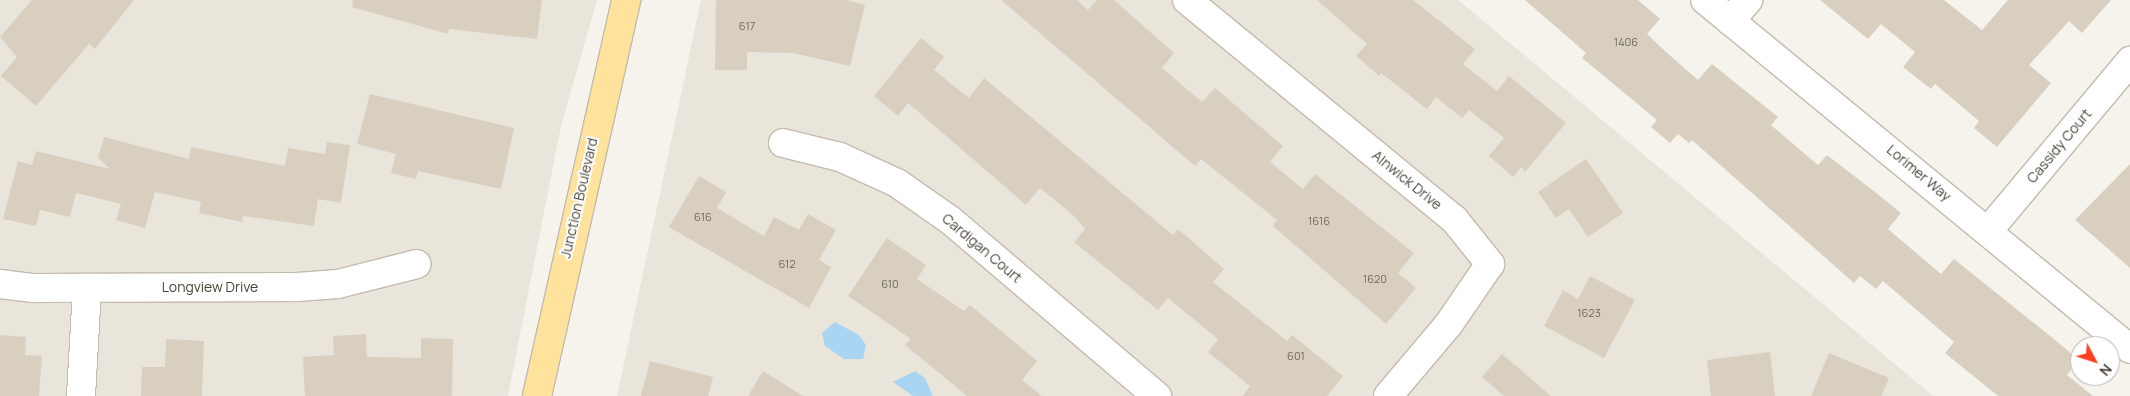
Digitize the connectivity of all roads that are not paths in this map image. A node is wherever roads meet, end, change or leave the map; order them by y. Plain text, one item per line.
1 (626, 0) edge
2 (1187, 0) edge
3 (1705, 0) edge
4 (1748, 0) edge
5 (1730, 21) junction
6 (2130, 62) edge
7 (783, 143) dead end
8 (1988, 232) junction
9 (417, 264) dead end
10 (0, 284) edge
11 (86, 288) junction
12 (2130, 349) edge
13 (81, 396) edge
14 (537, 396) edge
15 (1157, 396) edge
16 (1388, 396) edge

1 - 14 main road, Junction Boulevard
2 - 16 street, Alnwick Drive
3 - 5 street, Lorimer Way
4 - 5 street
5 - 8 street, Lorimer Way
6 - 8 street, Cassidy Court
7 - 15 street, Cardigan Court
8 - 12 street, Lorimer Way
9 - 11 street, Longview Drive
10 - 11 street, Longview Drive
11 - 13 street

